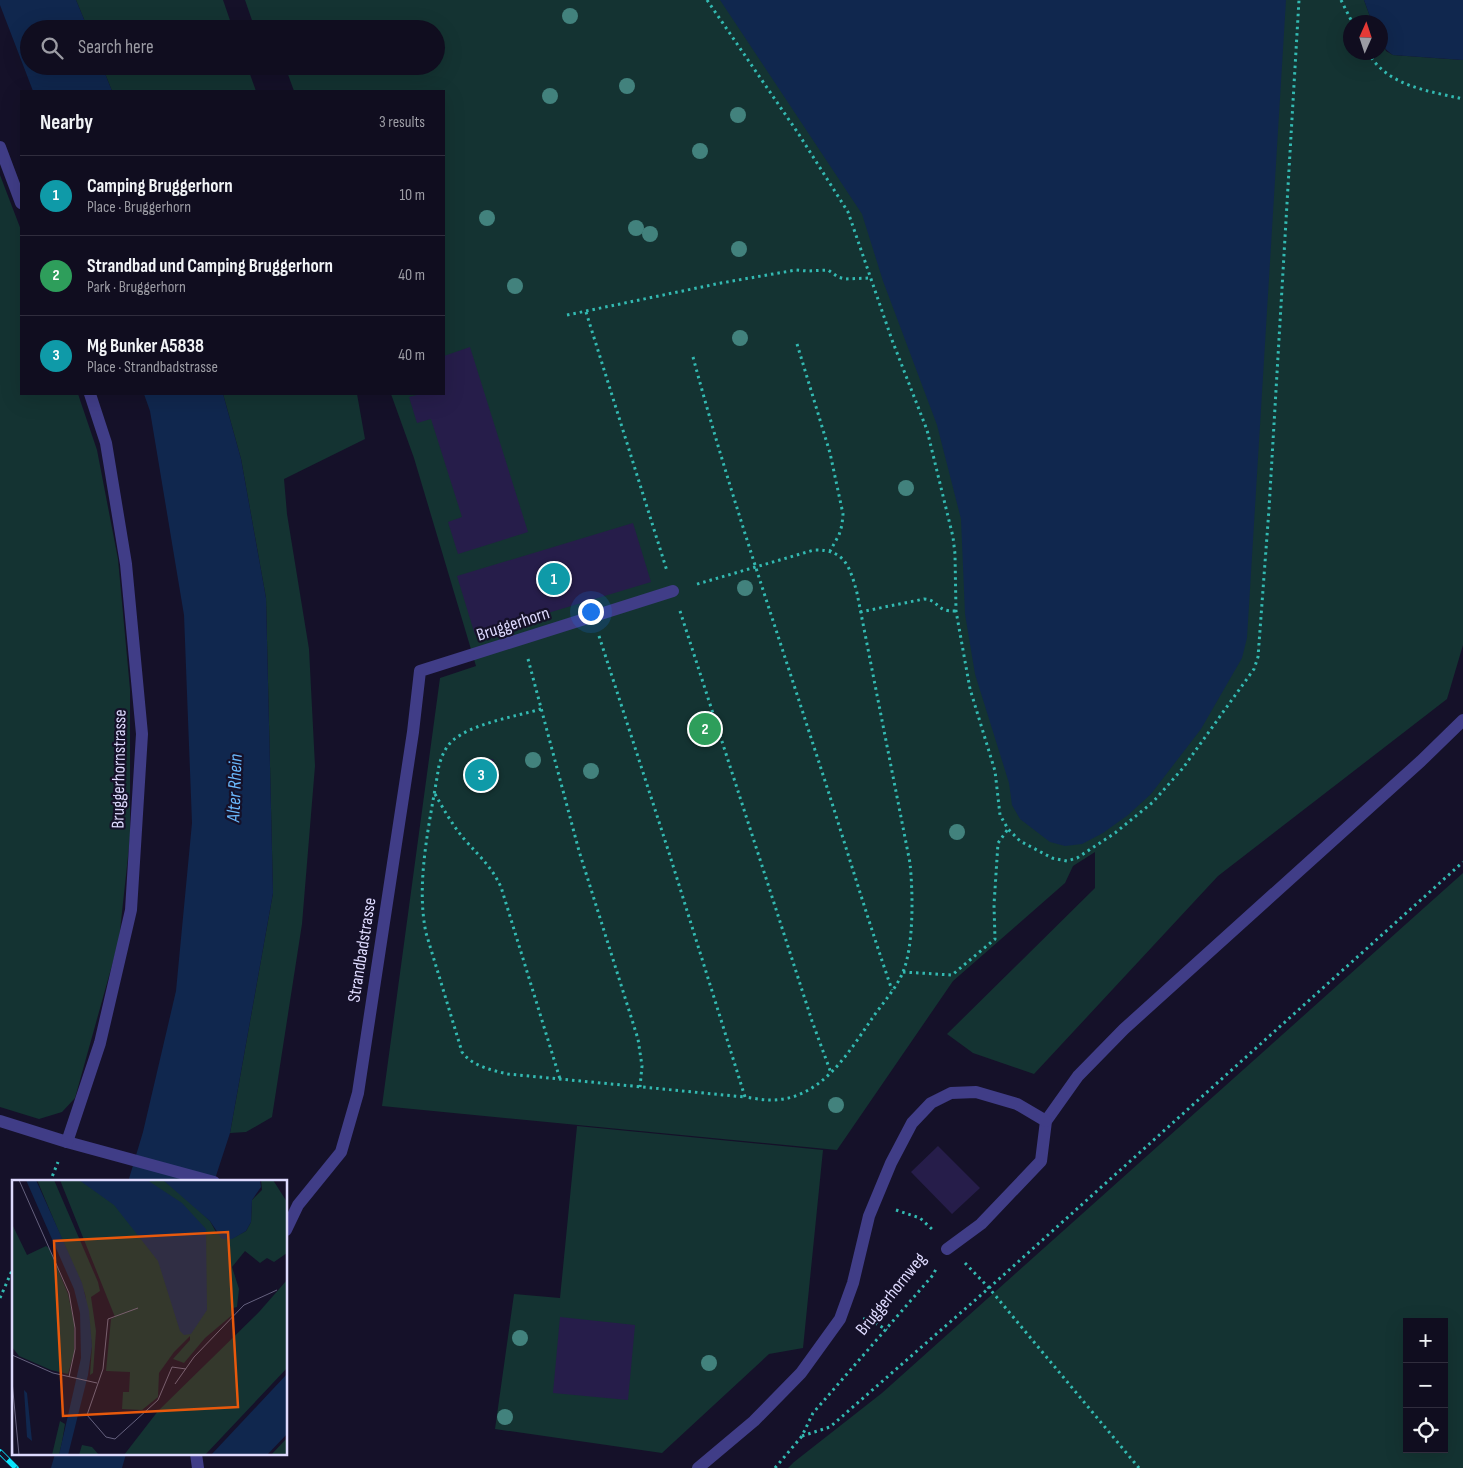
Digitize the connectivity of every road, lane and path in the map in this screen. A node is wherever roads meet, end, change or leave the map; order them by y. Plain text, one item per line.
1 (707, 0) edge
2 (1299, 0) edge
3 (1341, 0) edge
4 (1348, 15) edge
5 (1371, 60) edge
6 (1463, 100) edge
7 (0, 148) edge
8 (20, 201) edge
9 (871, 278) junction
10 (586, 312) junction
11 (567, 315) dead end
12 (797, 344) dead end
13 (693, 358) dead end
14 (90, 395) edge
15 (830, 551) junction
16 (755, 567) junction
17 (673, 591) junction
18 (860, 612) junction
19 (956, 612) junction
20 (592, 616) junction
21 (522, 639) junction
22 (420, 672) joint
23 (541, 709) junction
24 (1463, 720) edge
25 (434, 793) junction
26 (1008, 829) junction
27 (1463, 862) edge
28 (903, 972) junction
29 (892, 990) junction
30 (832, 1073) junction
31 (560, 1079) junction
32 (640, 1087) junction
33 (744, 1097) junction
34 (0, 1121) edge
35 (1046, 1121) junction
36 (67, 1142) junction
37 (207, 1180) edge
38 (292, 1203) edge
39 (869, 1216) junction
40 (288, 1221) edge
41 (947, 1249) junction
42 (12, 1271) edge
43 (989, 1288) junction
44 (0, 1298) edge
45 (802, 1436) junction
46 (698, 1468) edge
47 (775, 1468) edge
48 (1139, 1468) edge

1 - 9 path
2 - 26 path
3 - 4 path
5 - 6 path
7 - 8 street
9 - 10 path
9 - 19 path
10 - 11 path
10 - 17 path
12 - 15 path
13 - 16 path
14 - 36 street, Bruggerhornstrasse
15 - 16 path
15 - 18 path
16 - 17 path
16 - 29 path
17 - 20 street, Bruggerhorn
17 - 30 path
18 - 19 path
18 - 28 path
19 - 26 path
20 - 21 street, Bruggerhorn
20 - 33 path
21 - 22 street, Bruggerhorn
21 - 23 path
22 - 38 street, Strandbadstrasse
23 - 25 path
23 - 32 path
24 - 35 street
25 - 31 path
25 - 31 path
26 - 28 path
27 - 43 path
28 - 29 path
29 - 30 path
30 - 33 path
31 - 32 path
32 - 33 path
34 - 36 street
35 - 39 street
35 - 41 street
36 - 37 street
38 - 40 street
39 - 41 path, Bruggerhornweg
39 - 46 street, Bruggerhornweg
41 - 43 path
41 - 45 path, Bruggerhornweg
42 - 44 path
43 - 45 path
43 - 48 path
45 - 47 path, Bruggerhornweg

